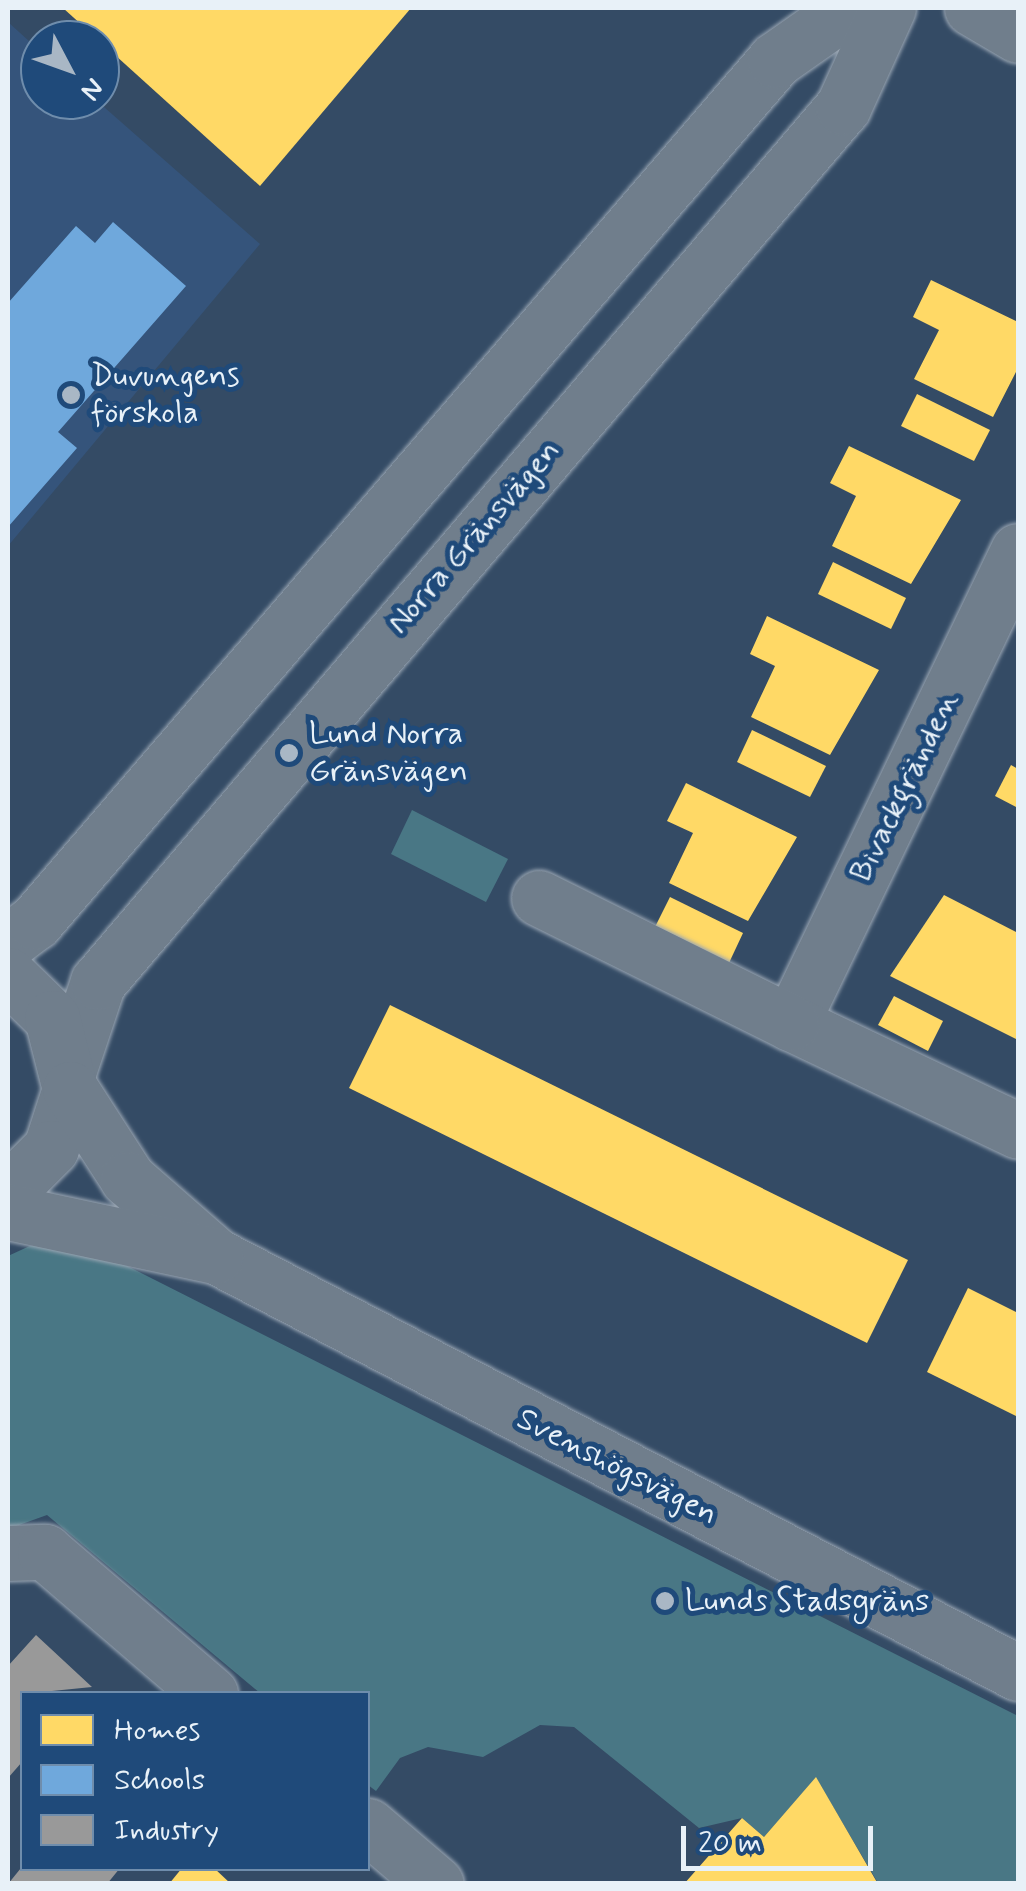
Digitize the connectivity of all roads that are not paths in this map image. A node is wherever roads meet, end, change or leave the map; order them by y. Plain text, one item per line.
1 (849, 8) edge
2 (888, 8) edge
3 (972, 8) edge
4 (1018, 35) edge
5 (1018, 551) edge
6 (540, 898) dead end
7 (8, 942) edge
8 (8, 975) edge
9 (790, 1024) junction
10 (70, 1078) junction
11 (1018, 1131) edge
12 (8, 1190) edge
13 (8, 1212) edge
14 (216, 1256) junction
15 (8, 1553) edge
16 (1018, 1674) edge
17 (207, 1691) edge
18 (370, 1828) edge
19 (436, 1884) edge

1 - 7 street
2 - 10 street, Norra Gränsvägen
3 - 4 street
5 - 9 street, Bivackgränden
6 - 9 street
8 - 10 street, Svenshögsvägen
9 - 11 street
10 - 12 street
10 - 14 street, Svenshögsvägen
13 - 14 street, Svenshögsvägen
14 - 16 street, Svenshögsvägen
15 - 17 street
18 - 19 street

